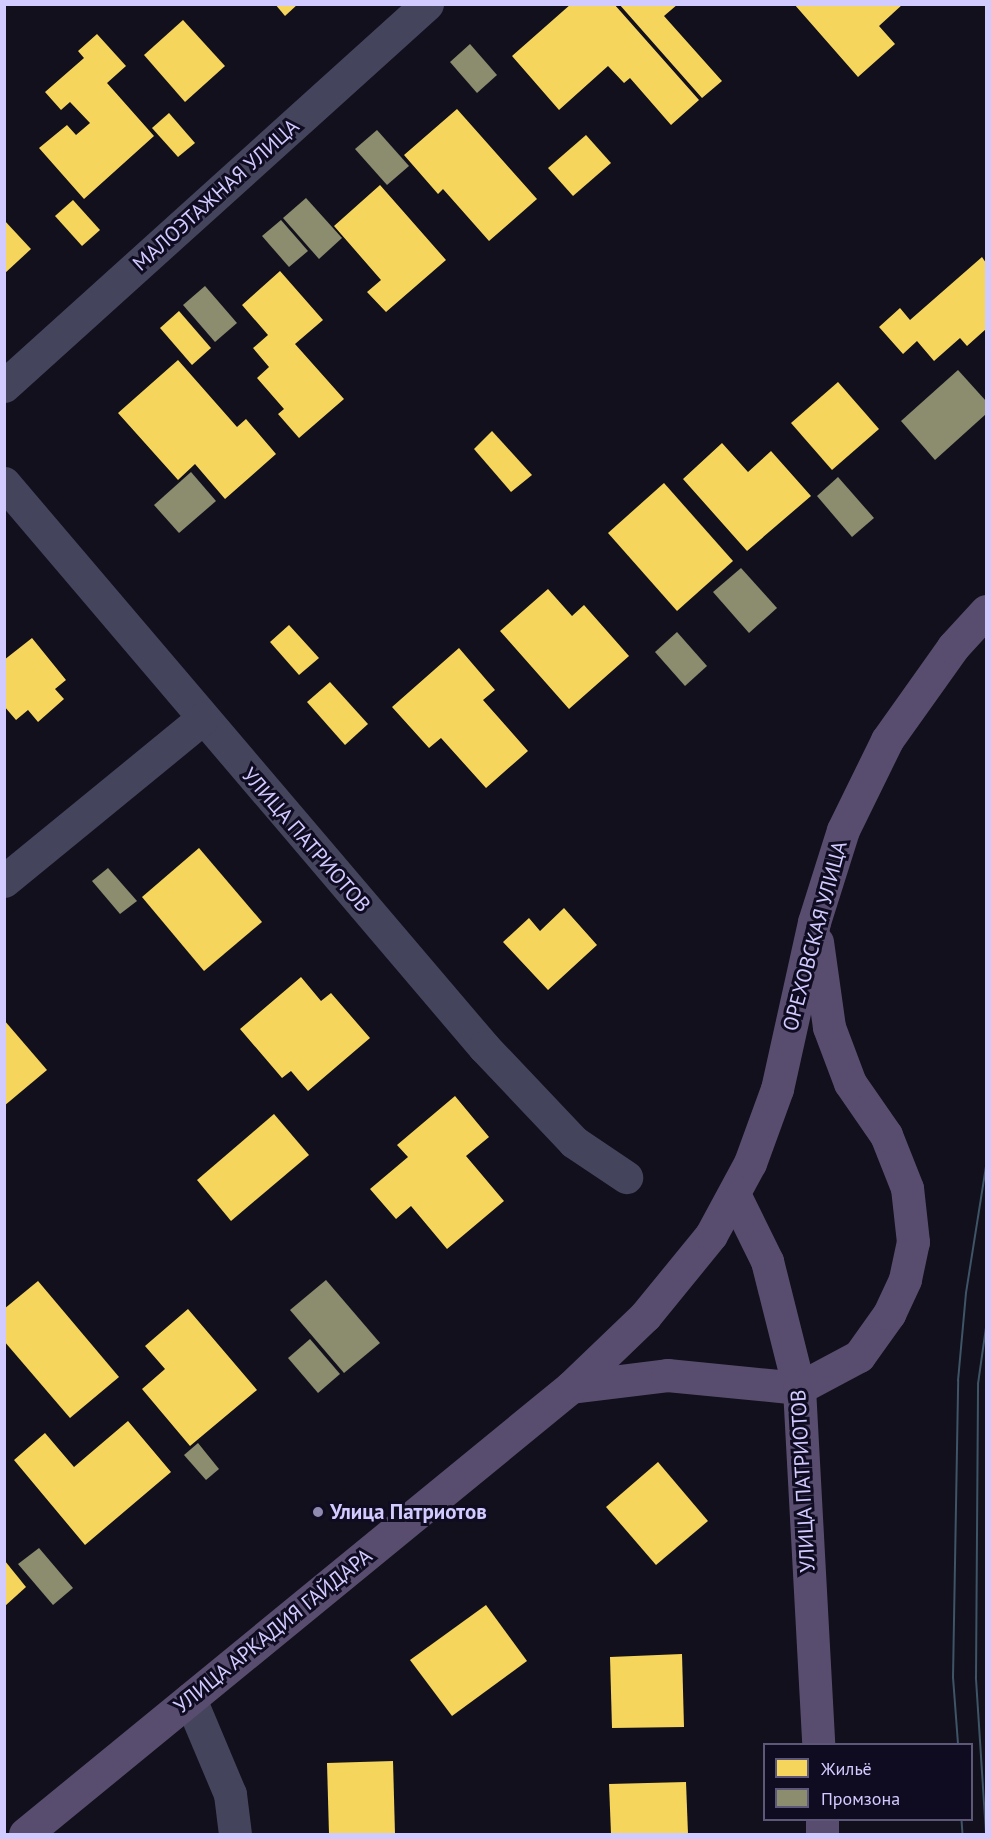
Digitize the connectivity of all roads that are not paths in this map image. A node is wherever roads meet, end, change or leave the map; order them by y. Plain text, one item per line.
1 (427, 4) edge
2 (4, 386) edge
3 (4, 483) edge
4 (987, 611) edge
5 (202, 719) junction
6 (4, 881) edge
7 (814, 922) junction
8 (777, 1089) joint
9 (626, 1177) dead end
10 (734, 1194) junction
11 (571, 1387) junction
12 (799, 1388) junction
13 (190, 1699) junction
14 (818, 1743) edge
15 (25, 1834) edge
16 (235, 1834) edge

1 - 2 street, МАЛОЭТАЖНАЯ УЛИЦА
3 - 5 street, УЛИЦА ПАТРИОТОВ
4 - 7 main road, ОРЕХОВСКАЯ УЛИЦА
5 - 6 street
5 - 9 street, УЛИЦА ПАТРИОТОВ
7 - 8 main road, ОРЕХОВСКАЯ УЛИЦА
7 - 12 main road
8 - 10 main road, УЛИЦА АРКАДИЯ ГАЙДАРА
10 - 11 main road, УЛИЦА АРКАДИЯ ГАЙДАРА
10 - 12 main road, УЛИЦА ПАТРИОТОВ
11 - 12 main road
11 - 13 main road, УЛИЦА АРКАДИЯ ГАЙДАРА
12 - 14 main road, УЛИЦА ПАТРИОТОВ
13 - 15 main road, УЛИЦА АРКАДИЯ ГАЙДАРА
13 - 16 street

